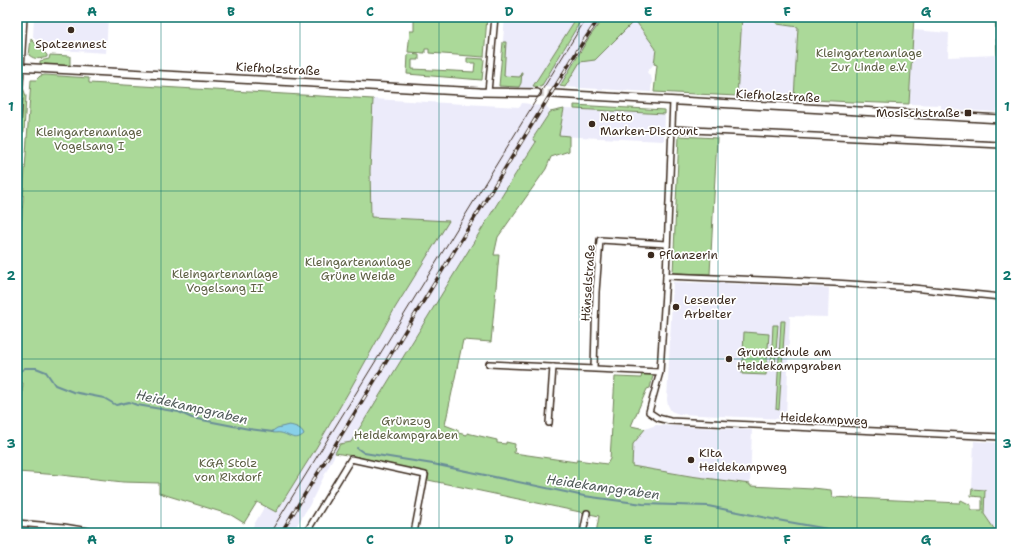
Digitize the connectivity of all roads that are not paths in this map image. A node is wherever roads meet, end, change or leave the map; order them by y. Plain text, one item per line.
1 (23, 17) edge
2 (495, 17) edge
3 (18, 67) edge
4 (488, 92) junction
5 (538, 94) tunnel mouth
6 (554, 94) tunnel mouth
7 (673, 101) junction
8 (1001, 119) edge
9 (17, 120) edge
10 (672, 129) junction
11 (1001, 145) edge
12 (667, 244) junction
13 (666, 276) junction
14 (1001, 297) edge
15 (489, 364) dead end
16 (553, 366) junction
17 (594, 368) junction
18 (660, 372) junction
19 (549, 423) dead end
20 (1001, 438) edge
21 (588, 513) dead end
22 (17, 523) edge
23 (100, 533) edge
24 (306, 533) edge
25 (414, 533) edge
26 (583, 533) edge

1 - 3 street
2 - 4 street
3 - 4 street, Kiefholzstraße
3 - 9 street
4 - 5 street, Kiefholzstraße
6 - 7 street, Kiefholzstraße
7 - 8 street, Kiefholzstraße
7 - 10 street
10 - 11 street
10 - 12 street
12 - 13 street
12 - 17 street, Hänselstraße
13 - 14 street
13 - 18 street
15 - 16 street
16 - 17 street
16 - 19 street
17 - 18 street
18 - 20 street, Heidekampweg
21 - 26 street
22 - 23 street
24 - 25 street

